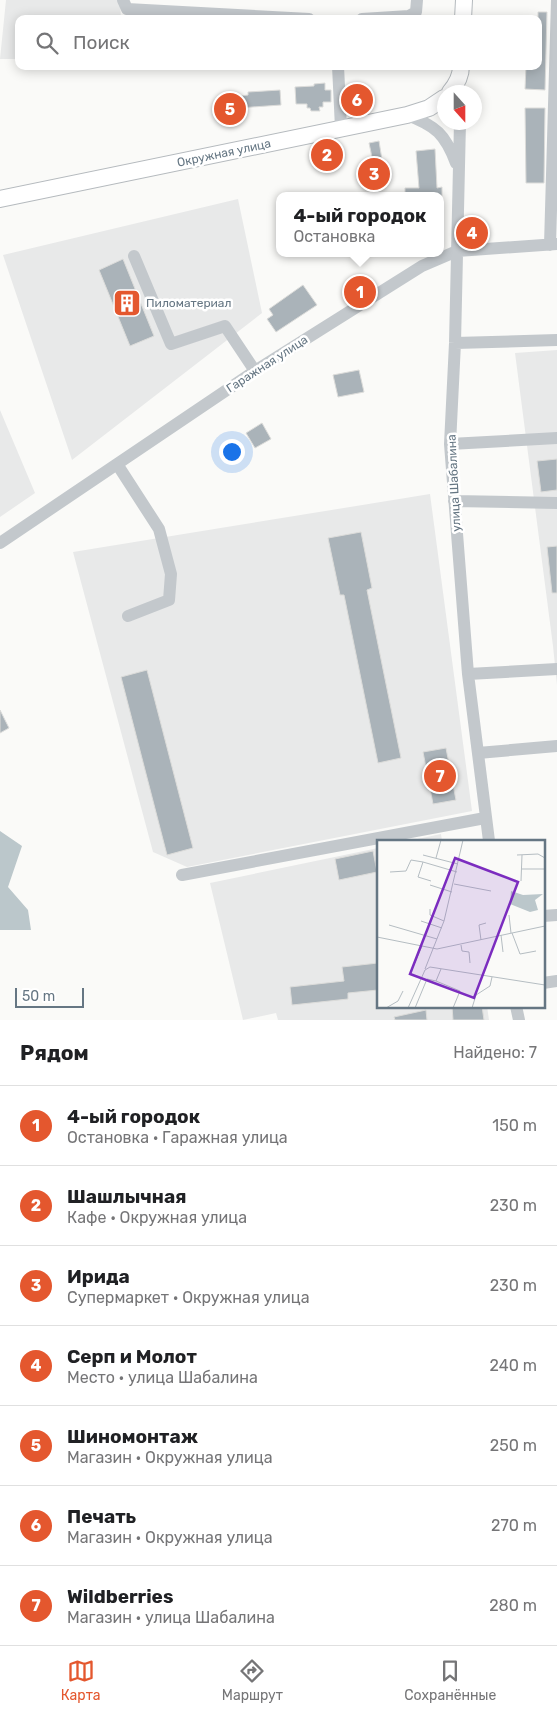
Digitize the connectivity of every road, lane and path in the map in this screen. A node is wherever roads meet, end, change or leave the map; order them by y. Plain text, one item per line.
1 (122, 0) edge
2 (416, 0) edge
3 (464, 0) edge
4 (557, 0) edge
5 (168, 15) edge
6 (411, 15) edge
7 (463, 15) edge
8 (338, 70) edge
9 (461, 70) edge
10 (455, 85) edge
11 (460, 85) edge
12 (437, 103) edge
13 (408, 115) junction
14 (341, 128) junction
15 (460, 130) edge
16 (459, 170) junction
17 (0, 199) edge
18 (554, 244) edge
19 (457, 251) junction
20 (134, 256) dead end
21 (443, 257) edge
22 (444, 257) edge
23 (557, 340) edge
24 (455, 343) junction
25 (255, 371) junction
26 (557, 438) edge
27 (450, 444) junction
28 (117, 464) junction
29 (454, 501) junction
30 (557, 503) edge
31 (0, 543) edge
32 (128, 616) dead end
33 (557, 669) edge
34 (468, 674) junction
35 (557, 746) edge
36 (478, 753) junction
37 (486, 818) junction
38 (489, 840) edge
39 (182, 875) dead end
40 (557, 915) edge
41 (544, 916) edge
42 (557, 981) edge
43 (544, 983) edge

1 - 5 street
2 - 6 street
3 - 7 main road
4 - 18 street
8 - 14 street
9 - 10 main road
9 - 11 street
12 - 13 main road, Окружная улица
13 - 14 main road, Окружная улица
13 - 16 street
14 - 17 main road, Окружная улица
15 - 16 street, улица Шабалина
16 - 19 street, улица Шабалина
18 - 19 street, Гаражная улица
19 - 22 street, Гаражная улица
19 - 24 street, улица Шабалина
20 - 25 street
21 - 25 street, Гаражная улица
23 - 24 street
24 - 27 street, улица Шабалина
25 - 28 street, Гаражная улица
26 - 27 street
27 - 29 street, улица Шабалина
28 - 31 street, Гаражная улица
28 - 32 street
29 - 30 street
29 - 34 street, улица Шабалина
33 - 34 street
34 - 36 street, улица Шабалина
35 - 36 street
36 - 37 street, улица Шабалина
37 - 38 street, улица Шабалина
37 - 39 street
40 - 41 street
42 - 43 street

